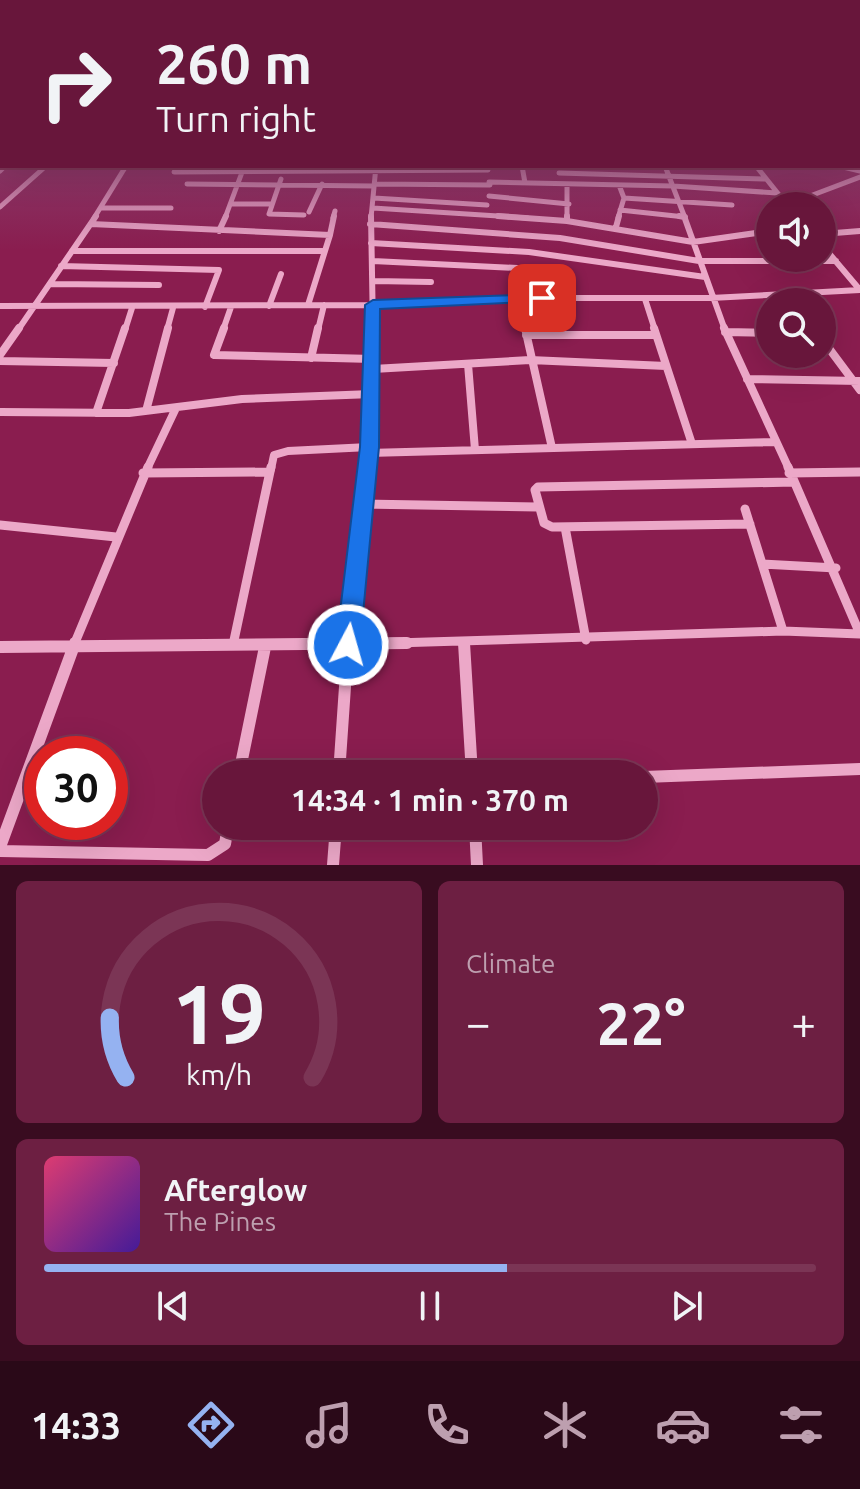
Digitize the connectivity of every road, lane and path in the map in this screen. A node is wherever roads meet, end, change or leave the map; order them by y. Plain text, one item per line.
1 (42, 169) edge
2 (124, 169) edge
3 (220, 169) edge
4 (244, 169) edge
5 (283, 169) edge
6 (376, 169) edge
7 (487, 169) edge
8 (522, 169) edge
9 (759, 169) edge
10 (558, 170) edge
11 (667, 170) edge
12 (174, 172) dead end
13 (860, 177) edge
14 (766, 179) junction
15 (281, 183) junction
16 (490, 183) junction
17 (523, 183) junction
18 (187, 184) dead end
19 (240, 184) junction
20 (322, 184) junction
21 (565, 184) junction
22 (374, 185) junction
23 (619, 185) junction
24 (673, 186) junction
25 (762, 192) edge
26 (776, 192) edge
27 (821, 192) edge
28 (489, 196) junction
29 (374, 198) junction
30 (624, 198) junction
31 (524, 199) junction
32 (679, 202) junction
33 (231, 204) junction
34 (271, 204) junction
35 (569, 204) junction
36 (487, 205) junction
37 (732, 205) dead end
38 (0, 207) edge
39 (102, 208) junction
40 (171, 208) dead end
41 (373, 208) junction
42 (620, 210) junction
43 (335, 211) dead end
44 (484, 214) junction
45 (685, 217) junction
46 (567, 221) junction
47 (91, 224) junction
48 (370, 224) junction
49 (616, 227) junction
50 (219, 231) junction
51 (860, 231) edge
52 (756, 233) edge
53 (836, 233) edge
54 (330, 235) junction
55 (693, 242) junction
56 (371, 243) junction
57 (621, 247) junction
58 (72, 251) junction
59 (325, 251) junction
60 (373, 261) junction
61 (699, 261) junction
62 (756, 261) edge
63 (836, 261) edge
64 (610, 265) junction
65 (61, 266) junction
66 (281, 274) dead end
67 (705, 277) junction
68 (374, 281) junction
69 (431, 282) dead end
70 (50, 284) junction
71 (159, 285) dead end
72 (860, 290) edge
73 (542, 298) junction
74 (711, 298) junction
75 (521, 299) junction
76 (645, 299) junction
77 (308, 305) junction
78 (324, 305) junction
79 (373, 305) junction
80 (0, 306) edge
81 (36, 306) junction
82 (269, 306) junction
83 (205, 307) junction
84 (231, 307) junction
85 (132, 308) junction
86 (173, 308) junction
87 (725, 332) junction
88 (756, 333) edge
89 (526, 335) junction
90 (656, 335) junction
91 (0, 355) edge
92 (836, 356) edge
93 (311, 358) junction
94 (530, 360) junction
95 (0, 361) edge
96 (114, 363) junction
97 (373, 364) junction
98 (468, 364) junction
99 (666, 366) junction
100 (747, 379) junction
101 (857, 381) edge
102 (860, 390) edge
103 (372, 394) junction
104 (176, 408) junction
105 (146, 411) junction
106 (0, 412) edge
107 (96, 413) junction
108 (774, 442) junction
109 (692, 444) junction
110 (552, 448) junction
111 (369, 450) junction
112 (475, 450) junction
113 (270, 472) junction
114 (860, 472) edge
115 (143, 473) junction
116 (792, 477) junction
117 (362, 504) junction
118 (537, 507) junction
119 (745, 509) dead end
120 (750, 524) junction
121 (0, 525) edge
122 (565, 527) junction
123 (116, 537) junction
124 (762, 564) junction
125 (836, 568) junction
126 (783, 631) junction
127 (860, 634) edge
128 (586, 640) junction
129 (464, 642) junction
130 (73, 644) junction
131 (348, 645) junction
132 (233, 646) junction
133 (0, 647) edge
134 (265, 647) junction
135 (242, 760) edge
136 (340, 760) edge
137 (471, 760) edge
138 (860, 769) edge
139 (658, 776) edge
140 (226, 840) edge
141 (335, 840) edge
142 (476, 840) edge
143 (0, 849) edge
144 (333, 865) edge
145 (477, 865) edge

1 - 38 street
2 - 39 street
3 - 12 street
4 - 19 street
5 - 15 street
6 - 22 street
7 - 16 street
8 - 17 street
9 - 14 street
10 - 11 street
10 - 21 street
11 - 14 street
11 - 24 street
13 - 27 street
14 - 26 street
15 - 19 street
15 - 20 street
15 - 34 street
16 - 17 street
16 - 22 street
16 - 28 street
17 - 21 street
17 - 31 street
18 - 19 street
19 - 33 street
20 - 22 street
20 - 34 street
21 - 23 street
21 - 35 street
22 - 29 street
23 - 24 street
23 - 30 street
24 - 25 street
24 - 32 street
28 - 31 street
28 - 36 street
29 - 36 street
29 - 41 street
30 - 32 street
30 - 42 street
31 - 35 street
32 - 37 street
32 - 45 street
33 - 34 street
33 - 50 street
35 - 46 street
36 - 44 street
39 - 40 street
39 - 47 street
41 - 44 street
41 - 48 street
42 - 45 street
42 - 49 street
43 - 54 street
44 - 46 street
45 - 55 street
46 - 49 street
47 - 50 street
47 - 58 street
48 - 56 street
48 - 57 street
49 - 55 street
50 - 54 street
51 - 53 street
52 - 55 street
54 - 59 street
55 - 61 street
56 - 60 street
56 - 64 street
57 - 61 street
57 - 64 street
58 - 59 street
58 - 65 street
59 - 77 street
60 - 68 street
60 - 73 street
61 - 62 street
61 - 67 street
63 - 72 street
64 - 67 street
65 - 70 street
65 - 83 street
66 - 82 street
67 - 74 street
68 - 69 street
68 - 79 street
70 - 71 street
70 - 81 street
72 - 74 street
73 - 75 street
73 - 76 street
74 - 76 street
74 - 87 street
75 - 79 street
75 - 89 street
76 - 90 street
77 - 78 street
77 - 82 street
78 - 79 street
78 - 93 street
79 - 97 street
80 - 81 street
81 - 85 street
81 - 91 street
82 - 84 street
83 - 84 street
83 - 86 street
84 - 93 street
85 - 86 street
85 - 96 street
86 - 105 street
87 - 88 street
87 - 100 street
89 - 90 street
89 - 94 street
90 - 99 street
92 - 101 street
93 - 97 street
94 - 98 street
94 - 99 street
94 - 110 street
95 - 96 street
96 - 107 street
97 - 98 street
97 - 103 street
98 - 112 street
99 - 109 street
100 - 101 street
100 - 108 street
101 - 102 street
103 - 104 street
103 - 111 street
104 - 105 street
104 - 115 street
105 - 107 street
106 - 107 street
108 - 109 street
108 - 116 street
109 - 110 street
110 - 112 street
111 - 112 street
111 - 113 street
111 - 117 street
113 - 115 street
113 - 132 street
114 - 116 street
115 - 123 street
116 - 118 street
116 - 125 street
117 - 118 street
117 - 131 street
118 - 122 street
119 - 120 street
120 - 122 street
120 - 124 street
121 - 123 street
122 - 128 street
123 - 130 street
124 - 125 street
124 - 126 street
125 - 127 street
126 - 127 street
126 - 128 street
128 - 129 street
129 - 131 street
129 - 137 street
130 - 132 street
130 - 133 street
130 - 143 street
131 - 134 street
131 - 136 street
132 - 134 street
134 - 135 street
138 - 139 street
140 - 143 street
141 - 144 street
142 - 145 street

